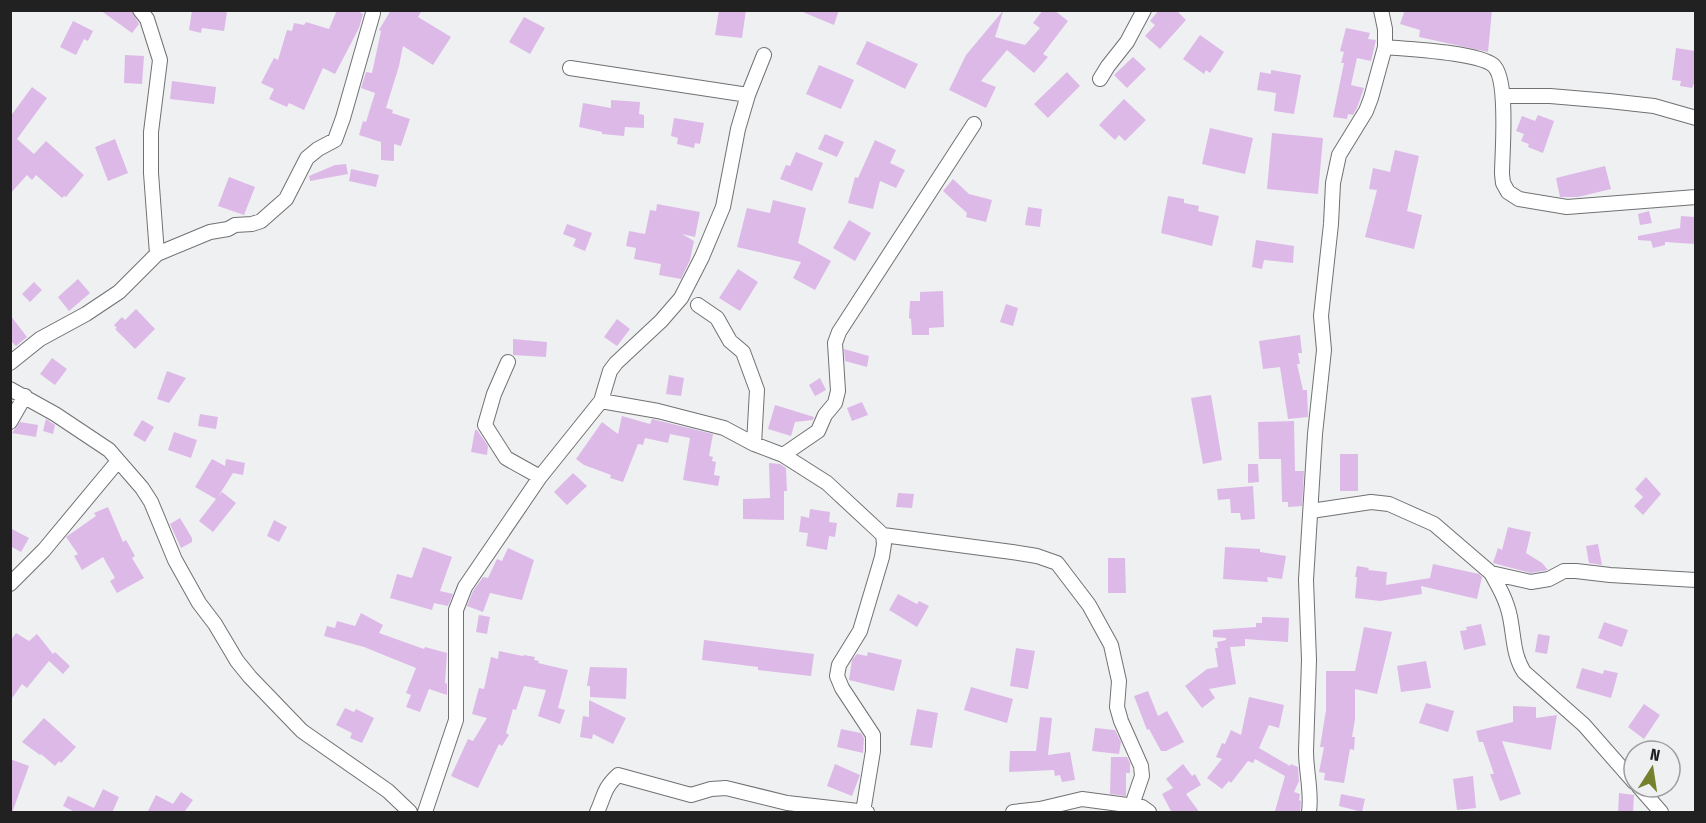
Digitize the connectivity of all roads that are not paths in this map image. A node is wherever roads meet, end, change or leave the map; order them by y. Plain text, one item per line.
1 (140, 10) edge
2 (1144, 10) edge
3 (1381, 10) edge
4 (373, 13) dead end
5 (1385, 46) junction
6 (764, 55) dead end
7 (570, 68) dead end
8 (1100, 79) dead end
9 (748, 94) junction
10 (1504, 96) junction
11 (1695, 118) edge
12 (974, 124) dead end
13 (1695, 197) edge
14 (157, 254) junction
15 (698, 305) dead end
16 (508, 362) dead end
17 (10, 363) edge
18 (10, 389) edge
19 (25, 396) junction
20 (601, 401) junction
21 (10, 422) edge
22 (754, 444) junction
23 (783, 455) junction
24 (118, 461) junction
25 (540, 477) junction
26 (1311, 511) junction
27 (883, 535) junction
28 (1491, 573) junction
29 (1695, 580) edge
30 (10, 584) edge
31 (1622, 768) edge
32 (1649, 799) edge
33 (1132, 805) junction
34 (1041, 811) edge
35 (865, 812) edge
36 (410, 813) edge
37 (424, 813) edge
38 (597, 813) edge
39 (1013, 813) edge
40 (1149, 813) edge
41 (1309, 813) edge
42 (1661, 813) edge

1 - 14 street
2 - 8 street
3 - 5 street
4 - 14 street
5 - 10 street
5 - 26 street
6 - 9 street
7 - 9 street
9 - 20 street
10 - 11 street
10 - 13 street
12 - 23 street
14 - 17 street
15 - 22 street
16 - 25 street
18 - 19 street
19 - 21 street
19 - 24 street
20 - 22 street
20 - 25 street
22 - 23 street
23 - 27 street
24 - 30 street
24 - 36 street
25 - 37 street
26 - 28 street
26 - 41 street
27 - 33 street
27 - 35 street
28 - 29 street
28 - 31 street
32 - 42 street
33 - 34 street
33 - 40 street
34 - 39 street
35 - 38 street

